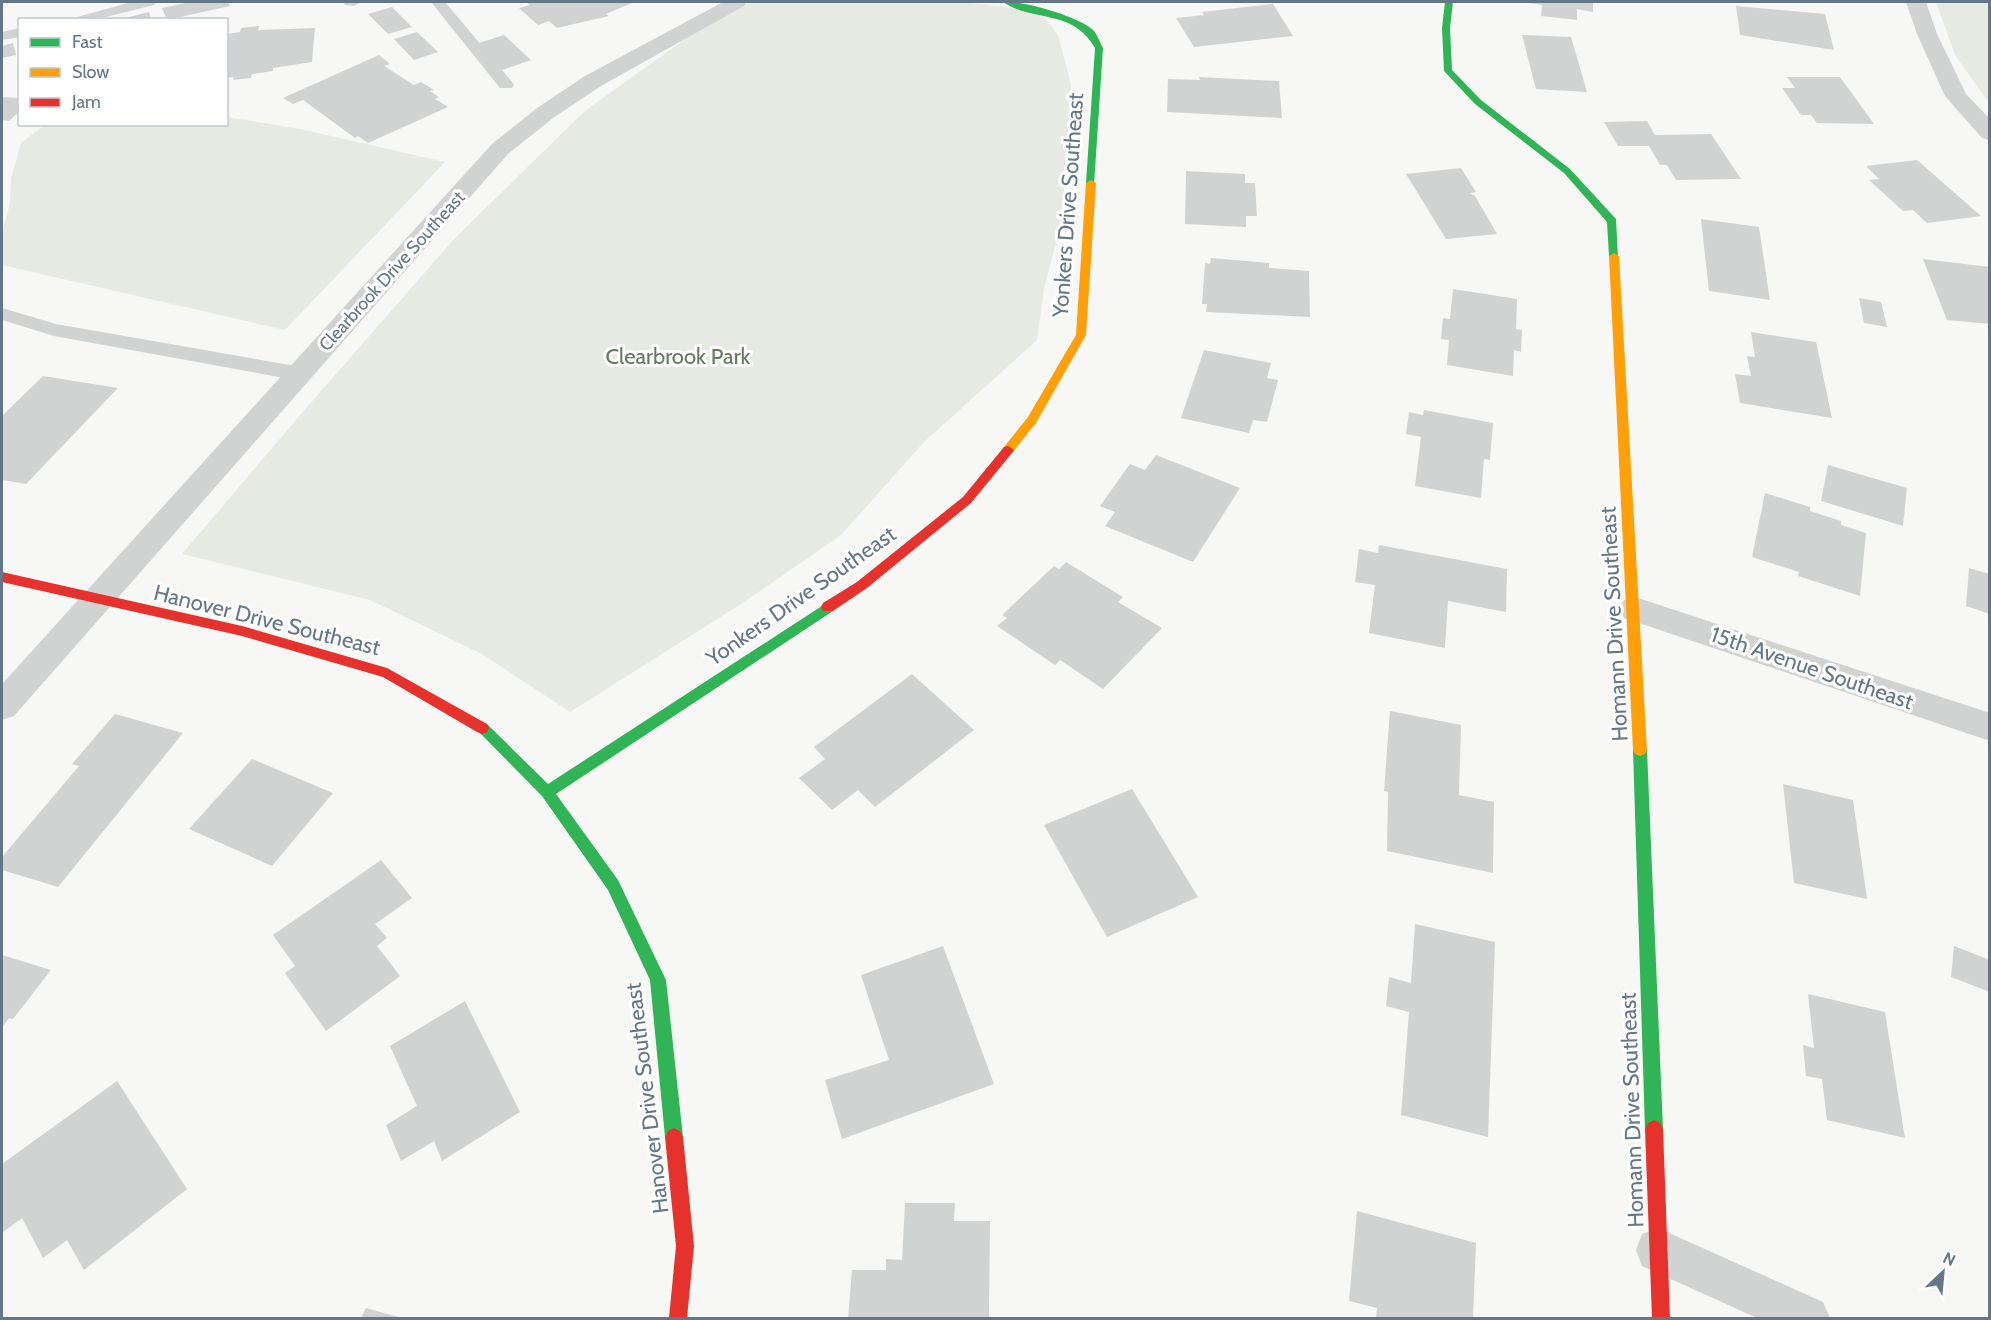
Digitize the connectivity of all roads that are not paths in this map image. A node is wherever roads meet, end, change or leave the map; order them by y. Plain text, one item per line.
1 (149, 2) edge
2 (438, 2) edge
3 (737, 2) edge
4 (1007, 2) edge
5 (1449, 2) edge
6 (1916, 2) edge
7 (81, 18) edge
8 (18, 32) edge
9 (2, 36) edge
10 (506, 85) dead end
11 (1989, 133) edge
12 (2, 314) edge
13 (301, 374) junction
14 (2, 578) edge
15 (97, 600) junction
16 (1635, 609) junction
17 (2, 706) edge
18 (1989, 727) edge
19 (547, 792) junction
20 (1658, 1250) junction
21 (678, 1318) edge
22 (1661, 1318) edge
23 (1807, 1318) edge

1 - 7 lane
2 - 10 lane
3 - 13 street, Clearbrook Drive Southeast
4 - 19 street, Yonkers Drive Southeast
5 - 16 street, Homann Drive Southeast
6 - 11 street
8 - 9 lane
12 - 13 lane
13 - 15 street, Clearbrook Drive Southeast
14 - 15 street, Hanover Drive Southeast
15 - 17 street, Clearbrook Drive Southeast
15 - 19 street, Hanover Drive Southeast
16 - 18 street, 15th Avenue Southeast
16 - 20 street, Homann Drive Southeast
19 - 21 street, Hanover Drive Southeast
20 - 22 street, Homann Drive Southeast
20 - 23 street

